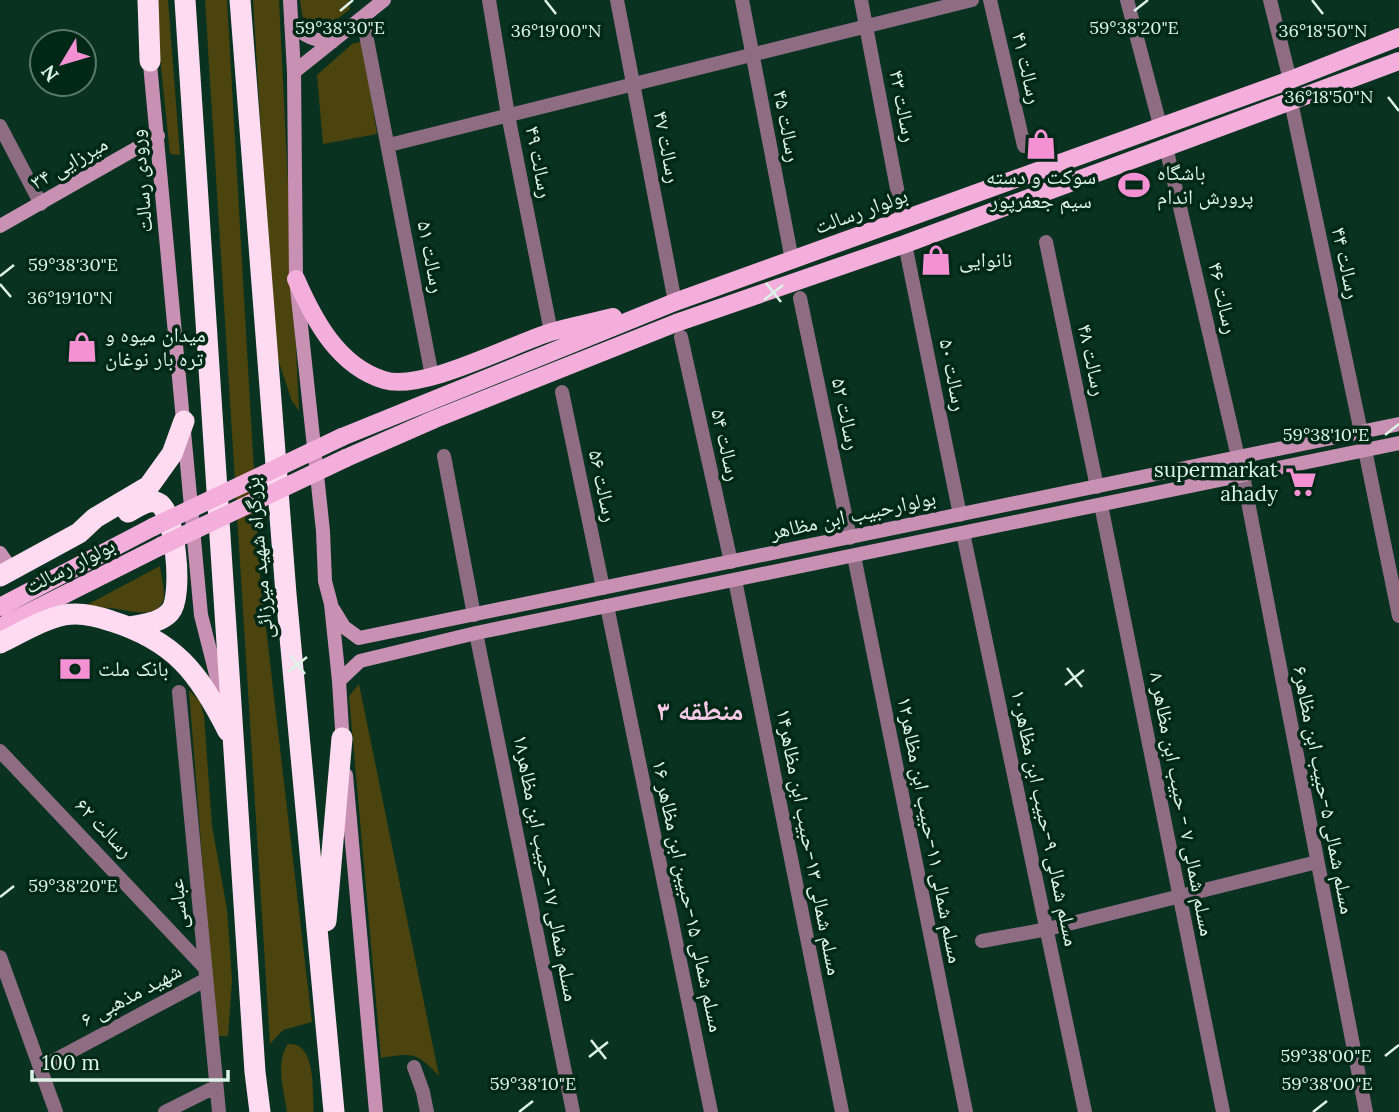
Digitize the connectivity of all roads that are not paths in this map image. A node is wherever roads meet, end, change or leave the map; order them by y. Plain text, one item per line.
1 (140, 0) edge
2 (148, 0) edge
3 (185, 0) edge
4 (240, 0) edge
5 (289, 0) edge
6 (384, 0) edge
7 (489, 0) edge
8 (617, 0) edge
9 (742, 0) edge
10 (861, 0) edge
11 (972, 0) edge
12 (990, 0) edge
13 (1127, 0) edge
14 (1270, 0) edge
15 (363, 19) junction
16 (291, 23) junction
17 (866, 26) junction
18 (1399, 37) edge
19 (332, 42) junction
20 (752, 55) junction
21 (150, 61) junction
22 (1399, 61) edge
23 (295, 72) junction
24 (1290, 80) junction
25 (633, 84) junction
26 (1291, 102) junction
27 (508, 115) junction
28 (1160, 125) junction
29 (0, 126) edge
30 (158, 136) junction
31 (389, 145) junction
32 (1024, 146) dead end
33 (1166, 147) junction
34 (1043, 169) junction
35 (1049, 191) junction
36 (41, 204) junction
37 (903, 220) junction
38 (0, 226) edge
39 (1046, 242) dead end
40 (905, 244) junction
41 (792, 260) junction
42 (296, 279) junction
43 (800, 299) dead end
44 (675, 302) junction
45 (551, 332) junction
46 (681, 337) dead end
47 (432, 376) junction
48 (562, 392) dead end
49 (184, 421) junction
50 (1399, 424) edge
51 (1361, 432) junction
52 (1399, 443) edge
53 (1365, 450) junction
54 (444, 456) dead end
55 (1238, 457) junction
56 (1242, 475) junction
57 (1097, 487) junction
58 (1101, 505) junction
59 (960, 515) junction
60 (79, 533) junction
61 (963, 533) junction
62 (850, 538) junction
63 (854, 555) junction
64 (731, 562) junction
65 (4, 566) edge
66 (735, 580) junction
67 (603, 588) junction
68 (331, 604) junction
69 (607, 606) junction
70 (0, 607) edge
71 (474, 615) junction
72 (1399, 616) edge
73 (0, 627) edge
74 (130, 627) junction
75 (477, 633) junction
76 (359, 638) junction
77 (0, 643) edge
78 (360, 661) junction
79 (339, 681) junction
80 (179, 692) dead end
81 (232, 738) junction
82 (342, 738) junction
83 (0, 751) edge
84 (1317, 862) junction
85 (1179, 895) junction
86 (1048, 929) junction
87 (982, 941) dead end
88 (0, 957) edge
89 (205, 973) junction
90 (321, 982) junction
91 (414, 1067) dead end
92 (40, 1068) junction
93 (215, 1087) junction
94 (56, 1112) edge
95 (165, 1112) edge
96 (219, 1112) edge
97 (260, 1112) edge
98 (334, 1112) edge
99 (376, 1112) edge
100 (427, 1112) edge
101 (573, 1112) edge
102 (710, 1112) edge
103 (842, 1112) edge
104 (966, 1112) edge
105 (1084, 1112) edge
106 (1223, 1112) edge
107 (1366, 1112) edge

1 - 21 street, ورودی رسالت
2 - 21 highway
3 - 81 highway, بزرگراه شهید میرزائی
4 - 90 highway, بزرگراه شهید میرزائی
5 - 16 street
6 - 15 street
7 - 27 street, رسالت ۴۹
8 - 25 street, رسالت ۴۷
9 - 20 street, رسالت ۴۵
10 - 17 street, رسالت ۴۳
11 - 17 street
12 - 32 street, رسالت ۴۱
13 - 28 street
14 - 24 street
15 - 19 street
15 - 31 street, رسالت ۵۱
16 - 19 street
16 - 23 street
17 - 20 street
17 - 37 street, رسالت ۴۳
18 - 24 main road, بولوار رسالت
19 - 23 street
20 - 25 street
20 - 41 street, رسالت ۴۵
21 - 30 street, ورودی رسالت
22 - 26 main road
23 - 42 street
24 - 28 main road, بولوار رسالت
25 - 27 street
25 - 44 street, رسالت ۴۷
26 - 33 main road
26 - 51 street, رسالت ۴۴
27 - 31 street
27 - 45 street, رسالت ۴۹
28 - 34 main road, بولوار رسالت
29 - 36 street
30 - 36 street, میرزایی ۳۴
30 - 49 street, ورودی رسالت
31 - 47 street, رسالت ۵۱
33 - 35 main road
33 - 55 street, رسالت ۴۶
34 - 35 main road
34 - 37 main road, بولوار رسالت
35 - 40 main road
36 - 38 street, میرزایی ۳۴
37 - 41 main road, بولوار رسالت
39 - 57 street, رسالت ۴۸
40 - 59 street, رسالت ۵۰
40 - 73 main road, بولوار رسالت, bridge
41 - 44 main road, بولوار رسالت
42 - 47 main road
42 - 68 street
43 - 62 street, رسالت ۵۲
44 - 45 main road
44 - 70 main road, بولوار رسالت, bridge
45 - 47 main road
46 - 64 street, رسالت ۵۴
48 - 67 street, رسالت ۵۶
49 - 60 highway
49 - 81 street, ورودی رسالت
50 - 51 street, بولوارحبیب ابن مظاهر
51 - 55 street, بولوارحبیب ابن مظاهر
52 - 53 street, بولوارحبیب ابن مظاهر
53 - 56 street, بولوارحبیب ابن مظاهر
53 - 72 street
54 - 71 street
55 - 56 street
55 - 57 street, بولوارحبیب ابن مظاهر
56 - 58 street, بولوارحبیب ابن مظاهر
56 - 84 street, مسلم شمالی ۵-حبیب ابن مظاهر۶
57 - 59 street, بولوارحبیب ابن مظاهر
58 - 61 street, بولوارحبیب ابن مظاهر
58 - 85 street, مسلم شمالی ۷ - حبیب ابن مظاهر ۸
59 - 62 street, بولوارحبیب ابن مظاهر
60 - 65 highway
60 - 74 highway
61 - 63 street, بولوارحبیب ابن مظاهر
61 - 86 street, مسلم شمالی ۹-حبیب ابن مظاهر۱۰
62 - 64 street, بولوارحبیب ابن مظاهر
63 - 66 street, بولوارحبیب ابن مظاهر
63 - 104 street, مسلم شمالی ۱۱-حبیب ابن مظاهر۱۲
64 - 67 street, بولوارحبیب ابن مظاهر
66 - 69 street, بولوارحبیب ابن مظاهر
66 - 103 street, مسلم شمالی ۱۳-حبیب ابن مظاهر۱۴
67 - 69 street
67 - 71 street, بولوارحبیب ابن مظاهر
68 - 76 street
68 - 79 street
69 - 75 street, بولوارحبیب ابن مظاهر
69 - 102 street, مسلم شمالی ۱۵-حبیبن ابن مظاهر ۱۶
71 - 76 street, بولوارحبیب ابن مظاهر
74 - 77 highway
74 - 81 highway
75 - 78 street, بولوارحبیب ابن مظاهر
75 - 101 street, مسلم شمالی ۱۷-حبیب ابن مظاهر۱۸
76 - 78 street
78 - 79 street
79 - 82 street
80 - 89 street, عباسی
81 - 97 highway, بزرگراه شهید میرزائی
82 - 90 highway
82 - 99 street
83 - 89 street, رسالت ۶۲
84 - 85 street
84 - 107 street, مسلم شمالی ۵-حبیب ابن مظاهر۶
85 - 86 street
85 - 106 street, مسلم شمالی ۷ - حبیب ابن مظاهر ۸
86 - 87 street
86 - 105 street, مسلم شمالی ۹-حبیب ابن مظاهر۱۰
88 - 92 street
89 - 92 street, شهید مذهبی ۶
89 - 93 street, عباسی
90 - 98 highway, بزرگراه شهید میرزائی
91 - 100 street
92 - 94 street
93 - 95 street
93 - 96 street, عباسی

